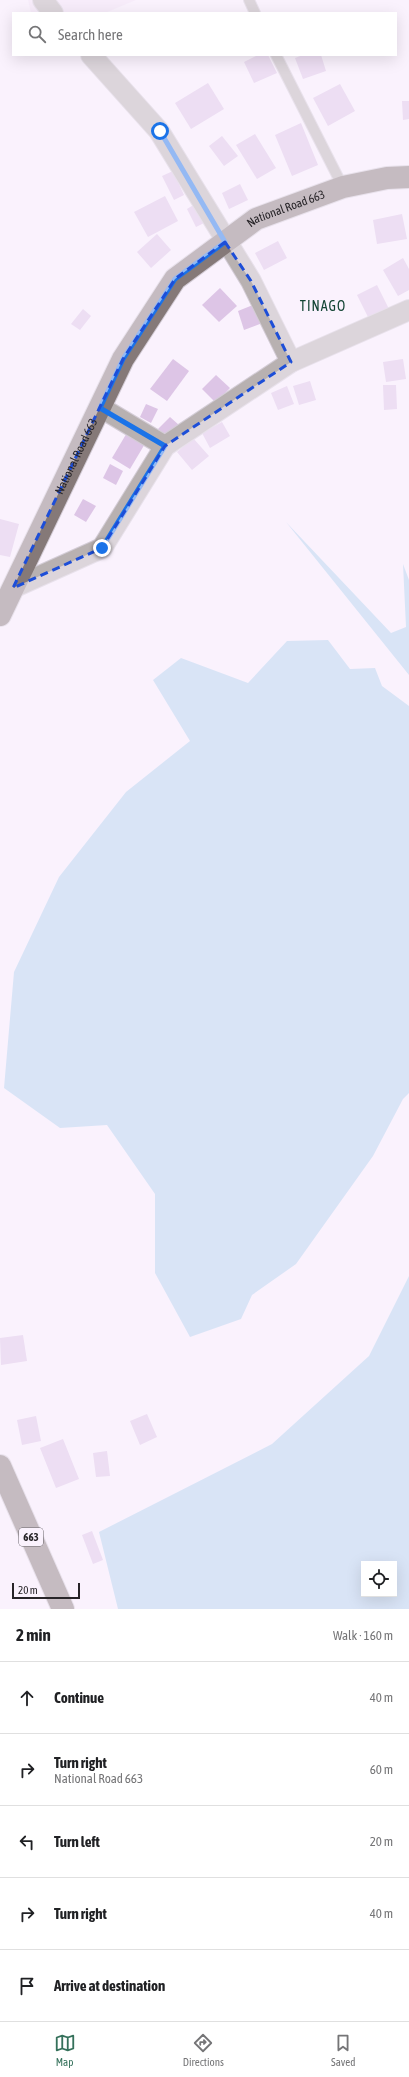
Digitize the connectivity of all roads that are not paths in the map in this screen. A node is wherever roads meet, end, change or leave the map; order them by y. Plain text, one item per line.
1 (43, 0) edge
2 (249, 0) edge
3 (52, 12) edge
4 (255, 12) edge
5 (92, 56) edge
6 (277, 56) edge
7 (409, 177) edge
8 (343, 187) junction
9 (225, 242) junction
10 (409, 310) edge
11 (291, 362) junction
12 (100, 408) junction
13 (165, 446) junction
14 (13, 588) junction
15 (0, 615) edge
16 (0, 1466) edge
17 (62, 1609) edge

1 - 3 street
2 - 4 lane
5 - 9 street
6 - 8 lane
7 - 8 main road, National Road 663
8 - 9 main road, National Road 663
9 - 11 street
9 - 12 main road, National Road 663
10 - 11 street
11 - 13 street
12 - 13 street
12 - 14 main road, National Road 663
13 - 14 street
14 - 15 main road, National Road 663
16 - 17 main road, 663

